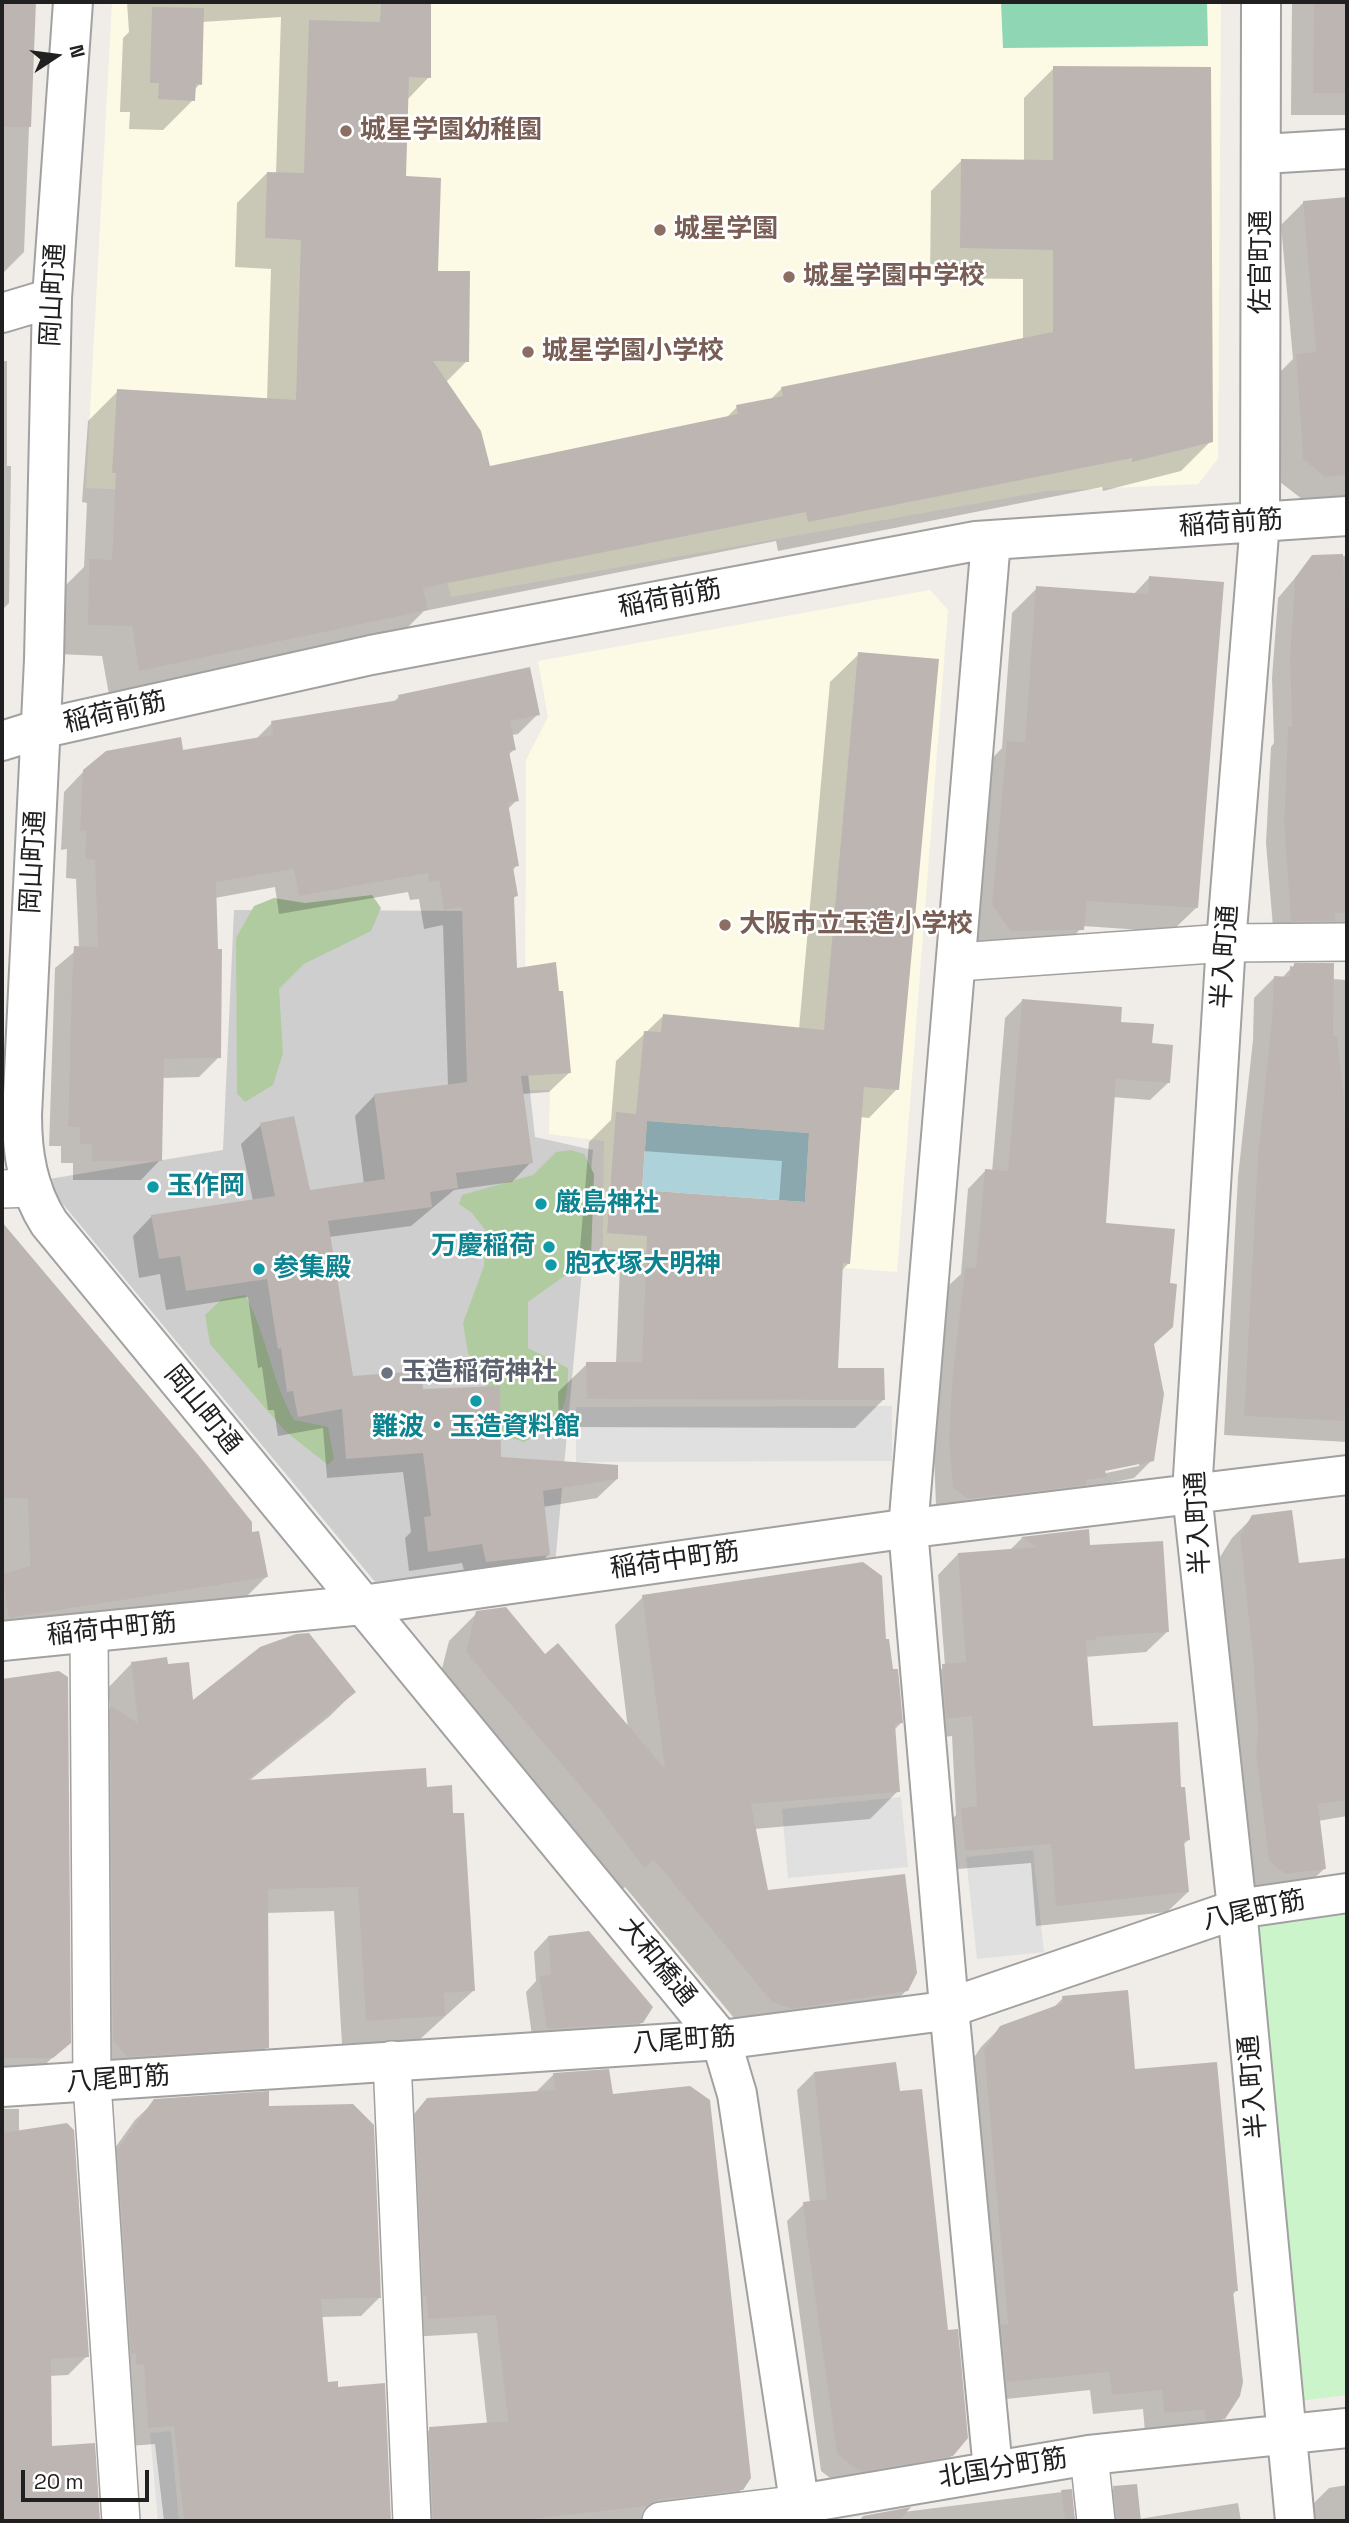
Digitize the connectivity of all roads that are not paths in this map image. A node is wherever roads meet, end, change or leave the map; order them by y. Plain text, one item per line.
1 (72, 2) edge
2 (1261, 2) edge
3 (1347, 149) edge
4 (1263, 154) junction
5 (52, 298) junction
6 (2, 313) edge
7 (1347, 516) edge
8 (1260, 522) junction
9 (991, 540) junction
10 (40, 730) junction
11 (2, 741) edge
12 (1347, 942) edge
13 (1226, 943) junction
14 (958, 962) junction
15 (17, 1188) edge
16 (1347, 1475) edge
17 (1192, 1493) junction
18 (908, 1529) junction
19 (362, 1605) junction
20 (89, 1632) junction
21 (2, 1641) edge
22 (1347, 1893) edge
23 (1237, 1909) junction
24 (948, 2007) junction
25 (721, 2040) junction
26 (392, 2060) junction
27 (92, 2083) junction
28 (2, 2087) edge
29 (1347, 2428) edge
30 (1287, 2437) junction
31 (1089, 2455) junction
32 (993, 2470) junction
33 (801, 2513) edge
34 (121, 2521) edge
35 (412, 2521) edge
36 (661, 2521) edge
37 (1096, 2521) edge
38 (1296, 2521) edge

1 - 5 street, 岡山町通
2 - 4 street, 佐官町通
3 - 4 street
4 - 8 street, 佐官町通
5 - 6 street
5 - 10 street, 岡山町通
7 - 8 street, 稲荷前筋
8 - 9 street, 稲荷前筋
8 - 13 street, 半入町通
9 - 10 street, 稲荷前筋
9 - 14 street
10 - 11 street, 稲荷前筋
10 - 15 street, 岡山町通
12 - 13 street
13 - 14 street
13 - 17 street, 半入町通
14 - 18 street
15 - 19 street, 岡山町通
16 - 17 street, 稲荷中町筋
17 - 18 street, 稲荷中町筋
17 - 23 street, 半入町通
18 - 19 street, 稲荷中町筋
18 - 24 street
19 - 20 street, 稲荷中町筋
19 - 25 street, 大和橋通
20 - 21 street, 稲荷中町筋
20 - 27 street
22 - 23 street, 八尾町筋
23 - 24 street, 八尾町筋
23 - 30 street, 半入町通
24 - 25 street, 八尾町筋
24 - 32 street
25 - 26 street, 八尾町筋
25 - 33 street, 大和橋通
26 - 27 street, 八尾町筋
26 - 35 street
27 - 28 street, 八尾町筋
27 - 34 street
29 - 30 street, 北国分町筋
30 - 31 street, 北国分町筋
30 - 38 street, 半入町通
31 - 32 street, 北国分町筋
31 - 37 street
32 - 33 street, 北国分町筋
33 - 36 street, 北国分町筋

